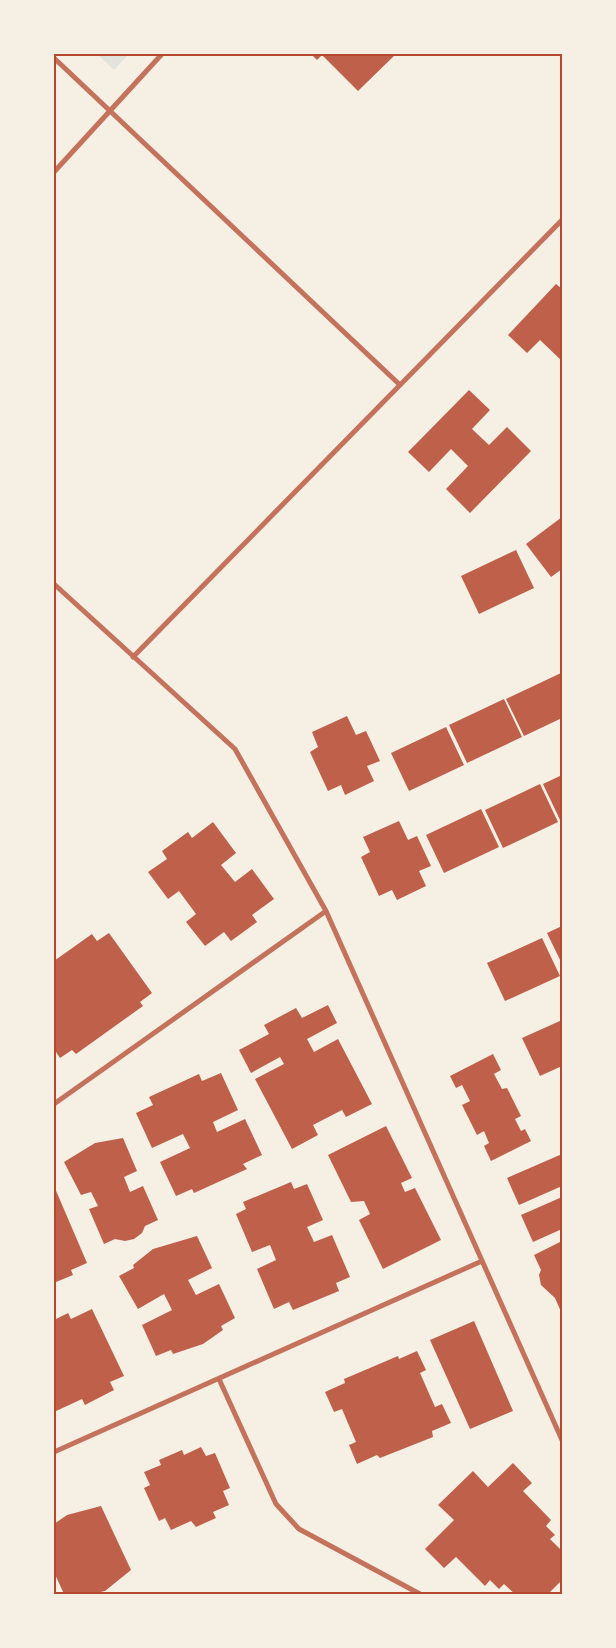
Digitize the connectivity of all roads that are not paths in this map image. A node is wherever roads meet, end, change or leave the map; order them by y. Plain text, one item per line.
1 (162, 54) edge
2 (54, 58) edge
3 (111, 111) junction
4 (54, 172) edge
5 (562, 220) edge
6 (400, 385) junction
7 (54, 584) edge
8 (133, 657) junction
9 (326, 912) junction
10 (54, 1104) edge
11 (482, 1261) junction
12 (219, 1378) junction
13 (562, 1440) edge
14 (54, 1452) edge
15 (420, 1594) edge

1 - 3 street
2 - 3 street
3 - 4 street
3 - 6 street
5 - 6 street
6 - 8 street
7 - 8 street
8 - 9 street
9 - 10 street
9 - 11 street
11 - 12 street
11 - 13 street
12 - 14 street
12 - 15 street

